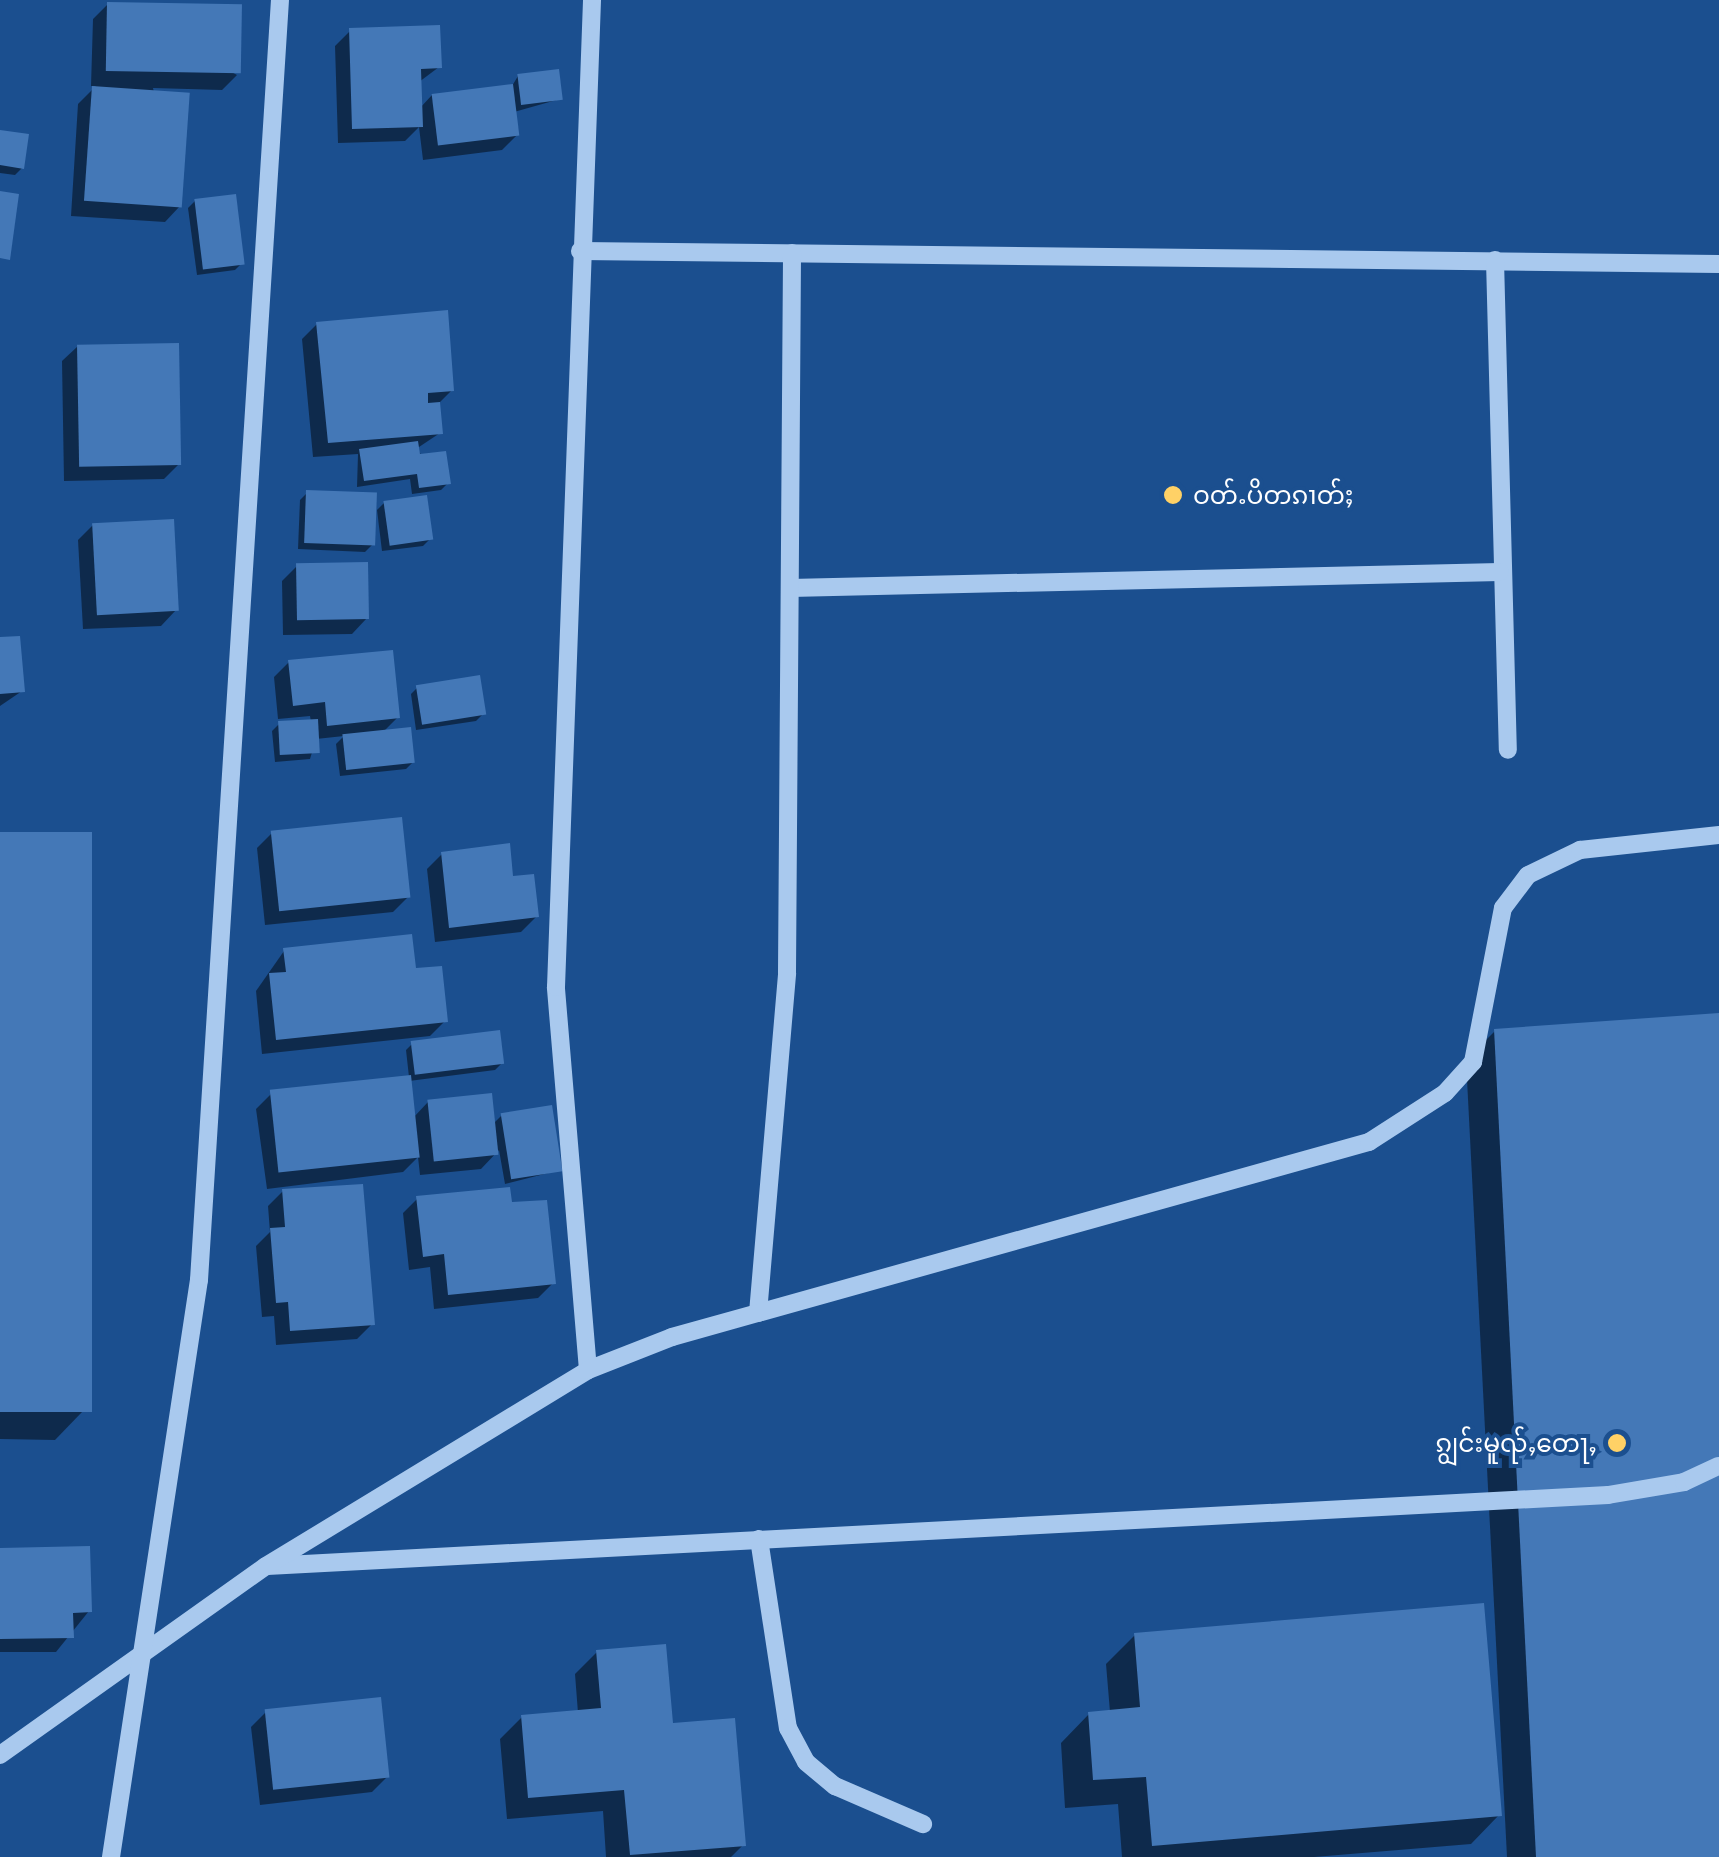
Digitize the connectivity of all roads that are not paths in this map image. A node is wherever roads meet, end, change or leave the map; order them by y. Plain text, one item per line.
1 (280, 0) edge
2 (592, 0) edge
3 (580, 251) junction
4 (792, 253) junction
5 (1495, 260) junction
6 (1719, 264) edge
7 (1500, 572) junction
8 (790, 588) junction
9 (1508, 750) dead end
10 (1719, 835) edge
11 (758, 1313) junction
12 (588, 1370) junction
13 (1719, 1466) edge
14 (759, 1539) junction
15 (266, 1566) junction
16 (142, 1654) junction
17 (0, 1755) edge
18 (923, 1824) dead end
19 (111, 1857) edge

1 - 16 street
2 - 3 street
3 - 4 street
3 - 12 street
4 - 5 street
4 - 8 street
5 - 6 street
5 - 7 street
7 - 8 street
7 - 9 street
8 - 11 street
10 - 11 street
11 - 12 street
12 - 15 street
13 - 14 street
14 - 15 street
14 - 18 street
15 - 16 street
16 - 17 street
16 - 19 street

